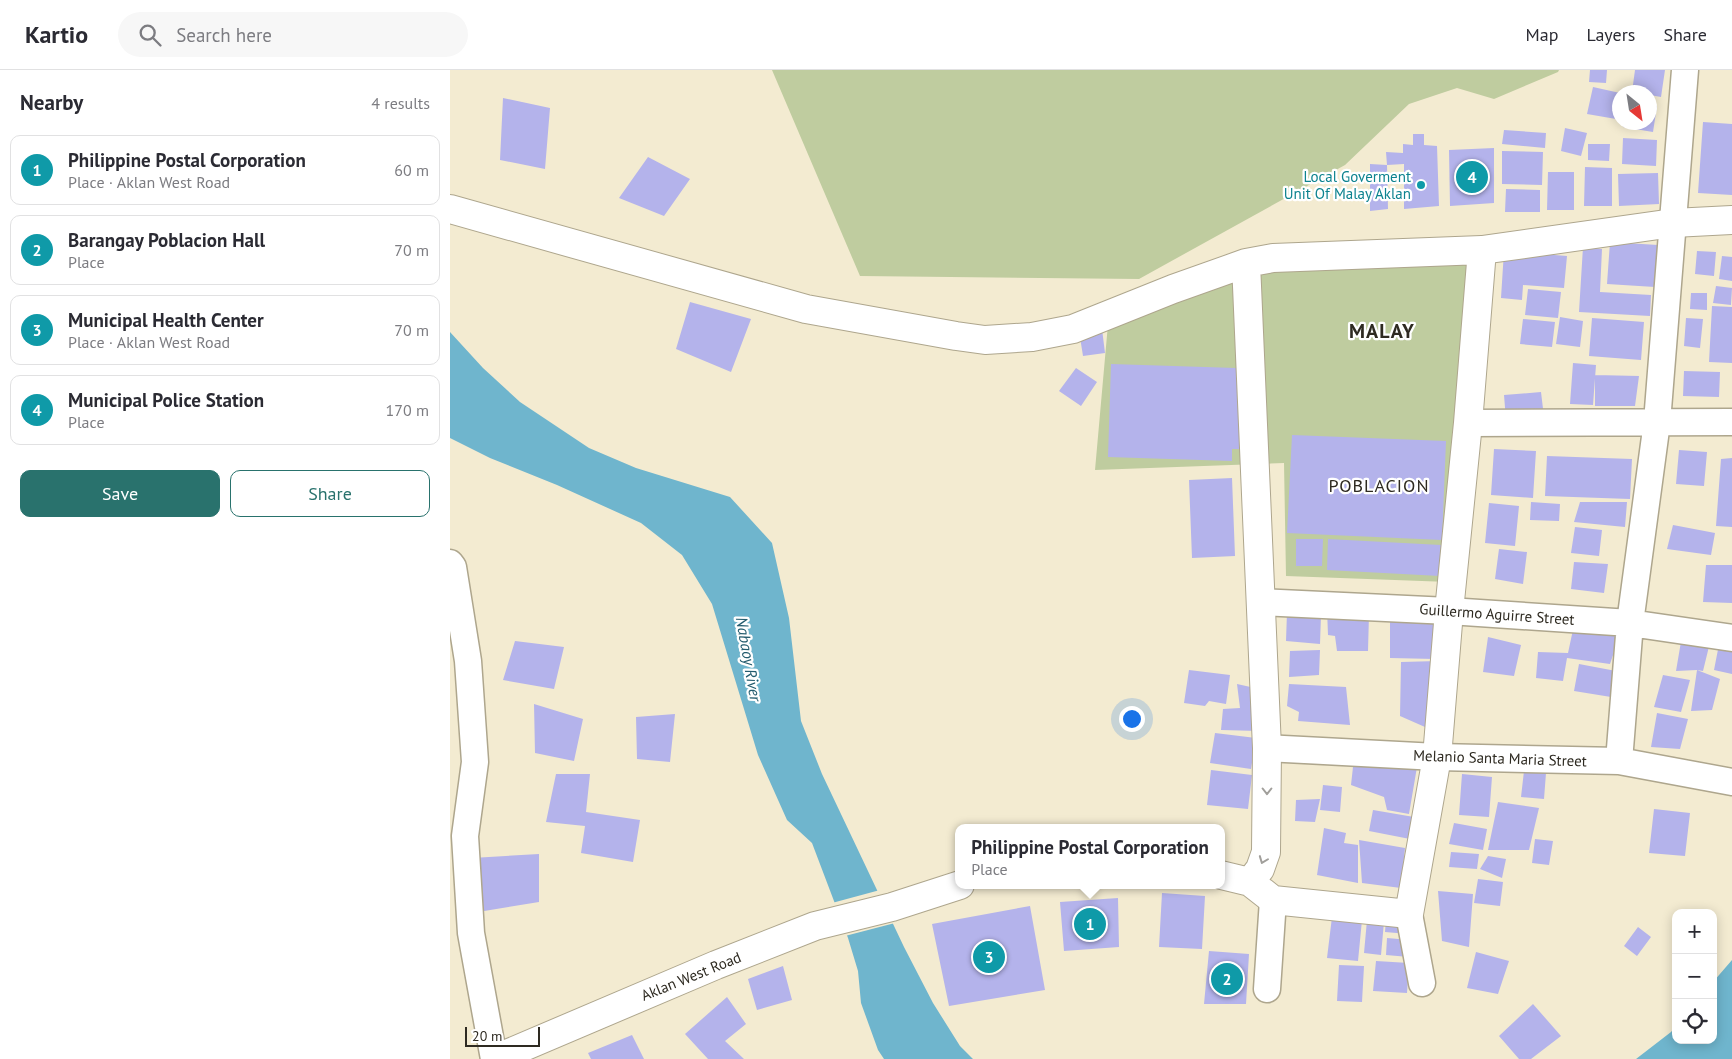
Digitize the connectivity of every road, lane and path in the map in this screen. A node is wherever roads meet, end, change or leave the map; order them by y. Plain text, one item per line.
1 (1686, 70) edge
2 (450, 209) edge
3 (1732, 220) edge
4 (1673, 223) junction
5 (1482, 250) junction
6 (1246, 263) junction
7 (1657, 422) junction
8 (1732, 422) edge
9 (1468, 423) junction
10 (450, 562) edge
11 (1261, 602) junction
12 (1449, 611) junction
13 (1630, 623) junction
14 (1732, 638) edge
15 (1267, 748) junction
16 (1437, 757) junction
17 (1619, 761) junction
18 (1732, 782) edge
19 (1225, 877) edge
20 (1250, 882) junction
21 (955, 887) edge
22 (1273, 900) junction
23 (1409, 914) junction
24 (1422, 983) dead end
25 (1267, 989) dead end
26 (495, 1059) edge

1 - 4 street
2 - 6 main road
3 - 4 main road
4 - 5 main road
4 - 7 street
5 - 6 main road
5 - 9 main road
6 - 11 main road
7 - 8 street
7 - 9 street
7 - 13 street
9 - 12 main road
10 - 26 street
11 - 12 street, Guillermo Aguirre Street
11 - 15 main road
12 - 13 street, Guillermo Aguirre Street
12 - 16 main road
13 - 14 street, Guillermo Aguirre Street
13 - 17 street
15 - 16 street, Melanio Santa Maria Street
15 -> 20 main road
16 - 17 street, Melanio Santa Maria Street
16 - 23 main road
17 - 18 street, Melanio Santa Maria Street
19 - 20 main road
20 - 22 main road
21 - 26 main road, Aklan West Road
22 - 23 main road
22 - 25 street
23 - 24 street

